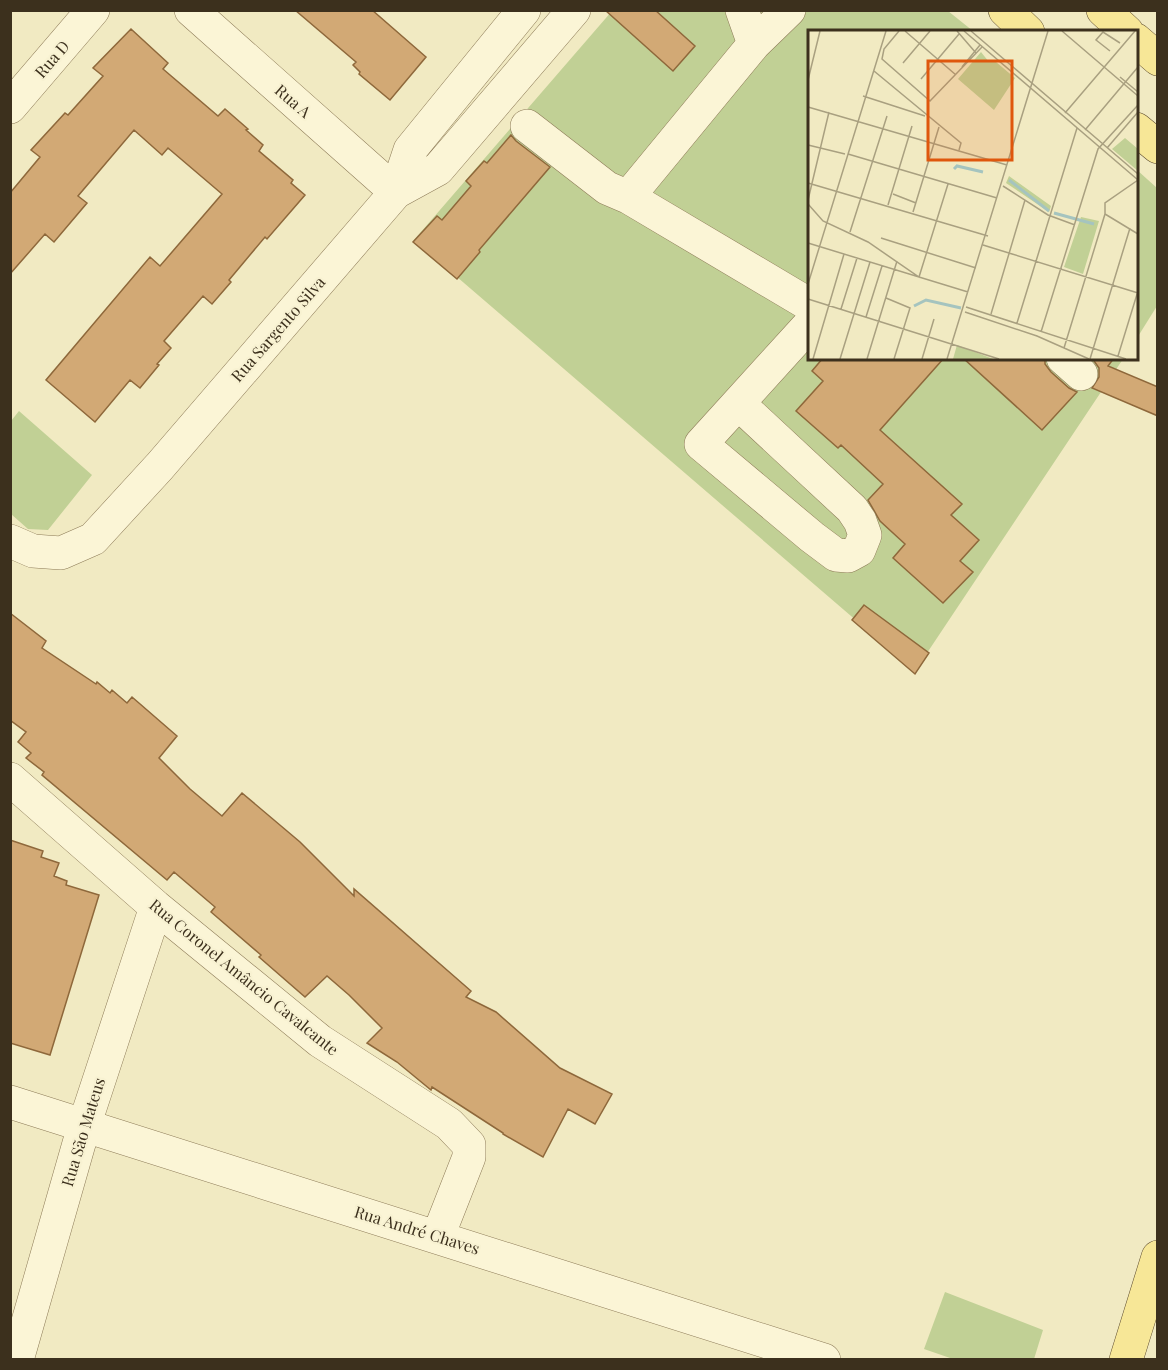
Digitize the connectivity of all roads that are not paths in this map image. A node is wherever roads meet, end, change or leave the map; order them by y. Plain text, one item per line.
1 (93, 10) edge
2 (191, 10) edge
3 (524, 10) edge
4 (574, 10) edge
5 (742, 10) edge
6 (789, 10) edge
7 (1138, 41) edge
8 (754, 44) junction
9 (1158, 59) edge
10 (10, 107) edge
11 (527, 126) dead end
12 (1138, 130) edge
13 (1158, 147) edge
14 (396, 192) junction
15 (628, 197) junction
16 (808, 304) edge
17 (808, 326) edge
18 (739, 404) junction
19 (10, 541) edge
20 (10, 779) edge
21 (156, 907) junction
22 (10, 1102) edge
23 (84, 1126) junction
24 (438, 1236) junction
25 (1158, 1257) edge
26 (17, 1359) edge
27 (824, 1359) edge
28 (1126, 1359) edge

1 - 10 street, Rua D
2 - 14 street, Rua A
3 - 14 street, Rua Sargento Silva
4 - 14 street, Rua Sargento Silva
5 - 8 street
6 - 8 street
7 - 9 main road
8 - 15 street
11 - 15 street
12 - 13 main road
14 - 19 street, Rua Sargento Silva
15 - 16 street
17 - 18 street
18 - 18 street
20 - 21 street, Rua Coronel Amâncio Cavalcante
21 - 23 street, Rua São Mateus
21 - 24 street, Rua Coronel Amâncio Cavalcante
22 - 23 street, Rua André Chaves
23 - 24 street, Rua André Chaves
23 - 26 street, Rua São Mateus
24 - 27 street, Rua André Chaves
25 - 28 main road

